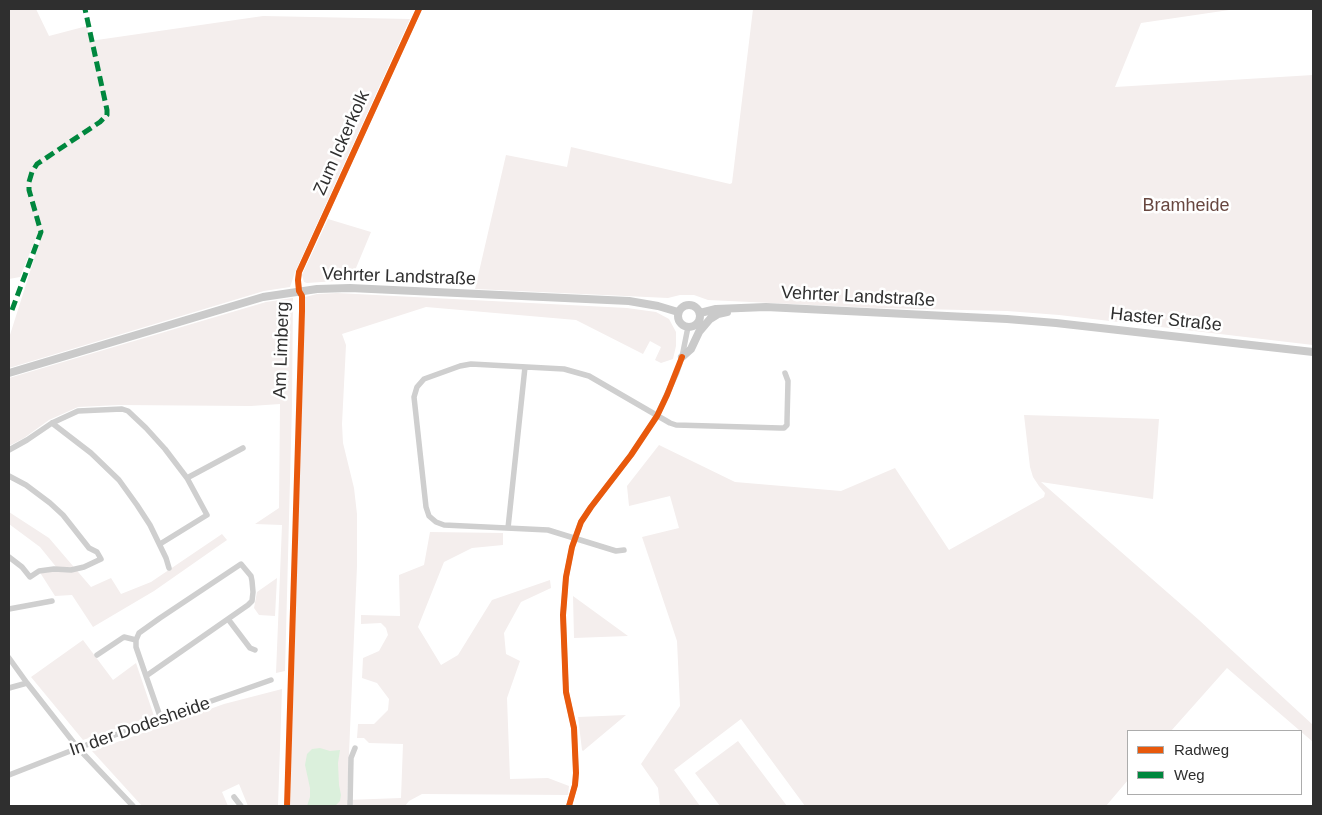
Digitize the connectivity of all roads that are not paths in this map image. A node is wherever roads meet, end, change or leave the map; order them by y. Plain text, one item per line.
1 (419, 9) edge
2 (299, 291) junction
3 (733, 308) junction
4 (678, 312) junction
5 (700, 313) junction
6 (1016, 323) joint
7 (688, 327) junction
8 (1313, 352) edge
9 (682, 357) junction
10 (525, 367) junction
11 (9, 373) edge
12 (785, 373) dead end
13 (656, 416) junction
14 (52, 423) junction
15 (244, 448) dead end
16 (9, 450) edge
17 (9, 476) edge
18 (187, 478) junction
19 (508, 528) junction
20 (575, 538) junction
21 (160, 544) junction
22 (624, 550) dead end
23 (9, 557) edge
24 (169, 568) dead end
25 (52, 601) dead end
26 (9, 609) edge
27 (228, 619) junction
28 (136, 640) junction
29 (255, 650) dead end
30 (97, 655) dead end
31 (9, 658) edge
32 (146, 676) junction
33 (271, 680) dead end
34 (27, 684) junction
35 (9, 688) edge
36 (161, 719) junction
37 (78, 748) junction
38 (355, 748) dead end
39 (9, 775) edge
40 (234, 797) dead end
41 (133, 806) edge
42 (241, 806) edge
43 (350, 806) edge
44 (569, 806) edge

1 - 2 street, Zum Ickerkolk
2 - 4 main road, Vehrter Landstraße
2 - 11 main road, Vehrter Landstraße
3 - 5 main road, Vehrter Landstraße
3 - 6 main road, Vehrter Landstraße
3 - 9 main road
4 - 5 main road
4 - 7 main road
5 - 7 main road
6 - 8 main road, Haster Straße
7 - 9 street
9 - 13 street
10 - 13 street
10 - 19 street
10 - 19 street
12 - 13 street
13 - 20 street
14 - 16 street
14 - 18 street
14 - 21 street
15 - 18 street
17 - 23 street
18 - 21 street
19 - 20 street
20 - 22 street
20 - 44 street
21 - 24 street
25 - 26 street
27 - 28 street
27 - 29 street
27 - 32 street
28 - 30 street
28 - 32 street
31 - 34 street
32 - 36 street
33 - 36 street, In der Dodesheide
34 - 35 street
34 - 37 street
36 - 37 street, In der Dodesheide
37 - 39 street, In der Dodesheide
37 - 41 street
38 - 43 street
40 - 42 street

